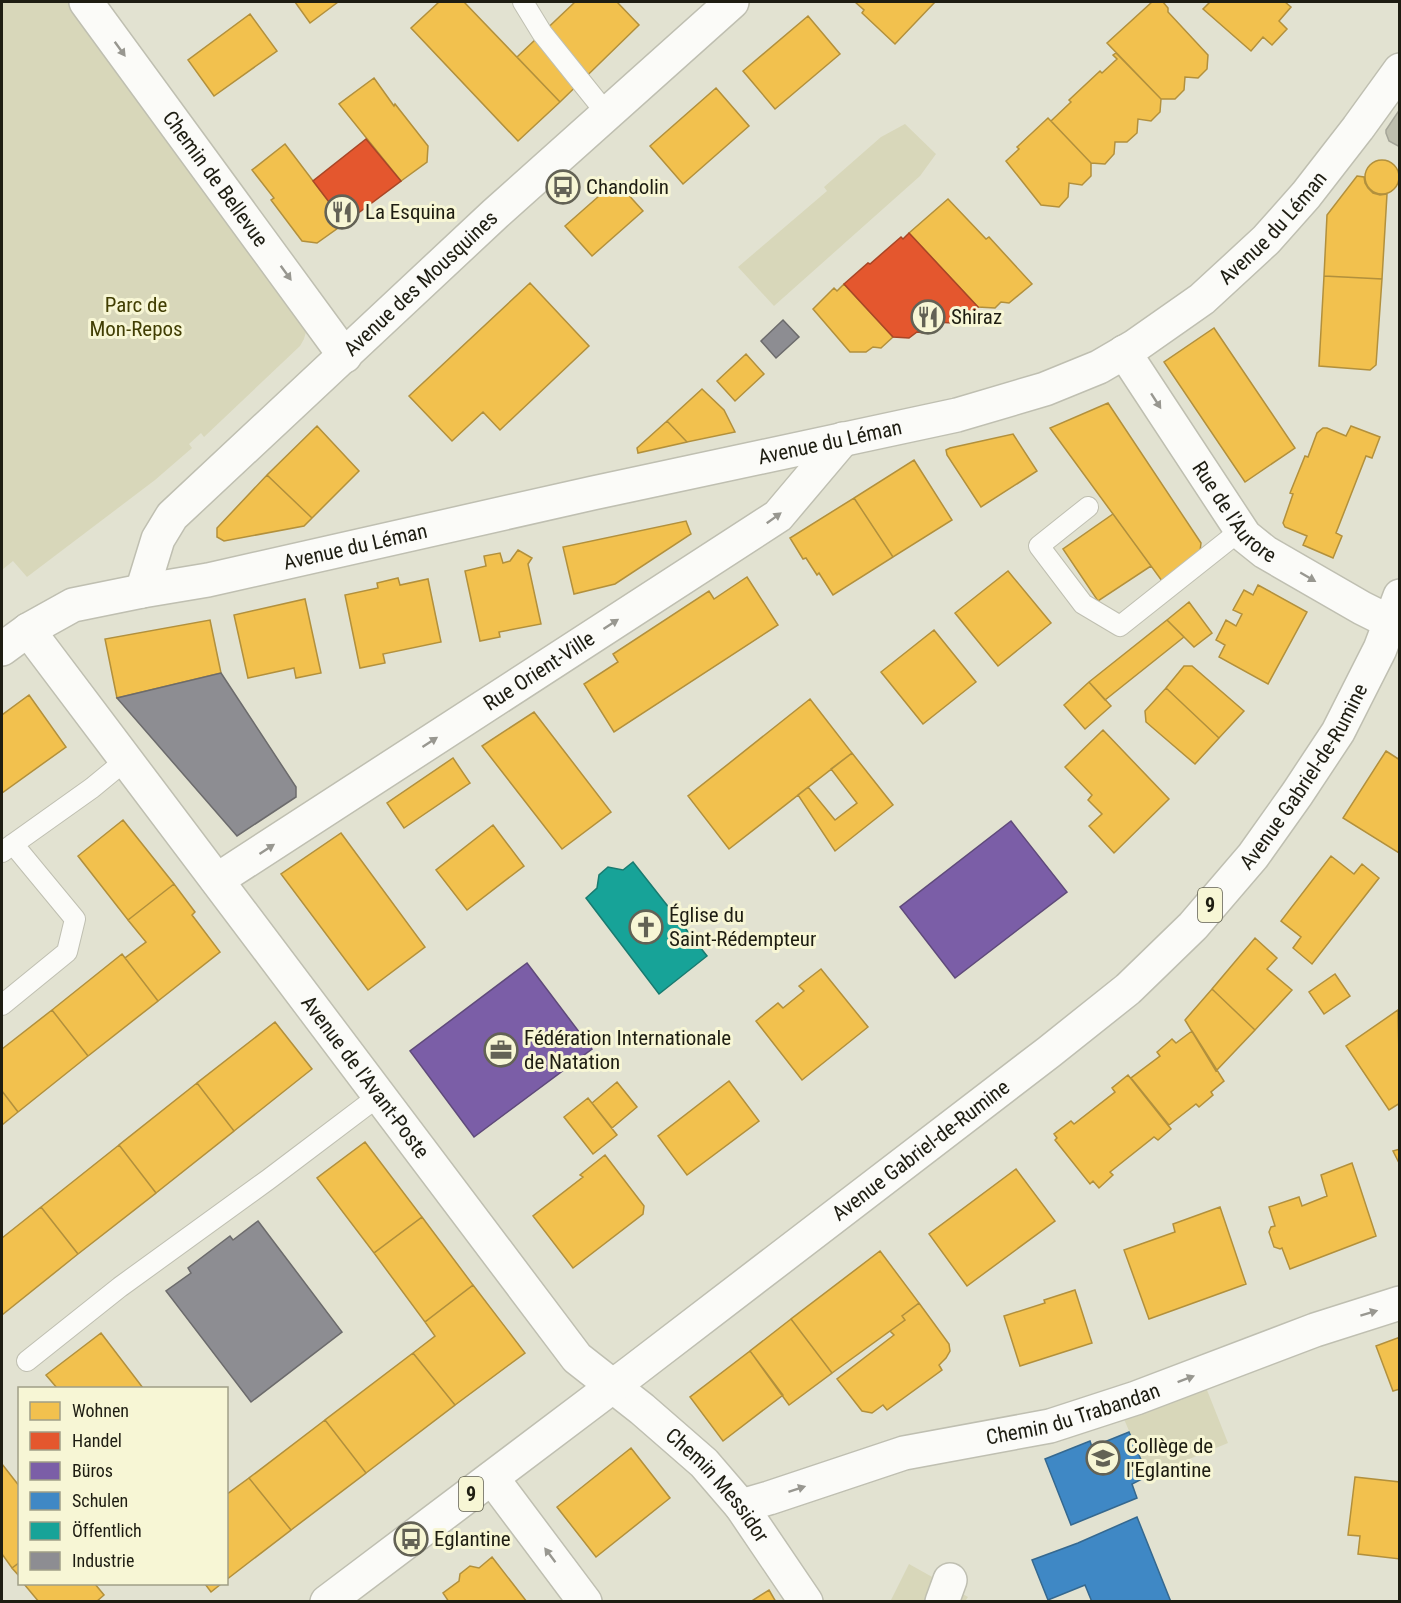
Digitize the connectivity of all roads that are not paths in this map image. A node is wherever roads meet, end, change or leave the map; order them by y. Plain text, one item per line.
1 (86, 2) edge
2 (523, 2) edge
3 (732, 2) edge
4 (1399, 72) edge
5 (607, 114) junction
6 (1124, 352) junction
7 (345, 356) junction
8 (843, 439) junction
9 (1088, 507) dead end
10 (1241, 530) junction
11 (142, 591) junction
12 (1395, 609) edge
13 (28, 630) junction
14 (2, 649) edge
15 (126, 759) junction
16 (7, 848) edge
17 (218, 880) junction
18 (2, 1005) edge
19 (380, 1095) junction
20 (1400, 1303) edge
21 (27, 1361) dead end
22 (613, 1385) junction
23 (492, 1478) junction
24 (741, 1506) junction
25 (327, 1602) edge
26 (585, 1602) edge
27 (806, 1602) edge

1 -> 7 street, Chemin de Bellevue
2 - 5 lane
3 - 5 street, Avenue des Mousquines
4 - 6 street, Avenue du Léman
5 - 7 street, Avenue des Mousquines
6 - 8 street, Avenue du Léman
6 -> 10 street, Rue de l'Aurore
7 - 11 street, Avenue des Mousquines
8 - 11 street, Avenue du Léman
17 -> 8 street, Rue Orient-Ville
9 - 10 lane
10 -> 12 street, Rue de l'Aurore
11 - 13 street, Avenue du Léman
12 - 22 street, Avenue Gabriel-de-Rumine / 9
13 - 14 street, Avenue du Léman
13 - 15 street, Avenue de l'Avant-Poste
15 - 16 lane
15 - 17 street, Avenue de l'Avant-Poste
16 - 18 lane
17 - 19 street, Avenue de l'Avant-Poste
19 - 21 lane
19 - 22 street, Avenue de l'Avant-Poste
24 -> 20 street, Chemin du Trabandan
22 - 23 street, Avenue Gabriel-de-Rumine / 9
22 - 24 street, Chemin Messidor
23 - 25 street, Avenue Gabriel-de-Rumine / 9
26 -> 23 street
24 - 27 street, Chemin Messidor

